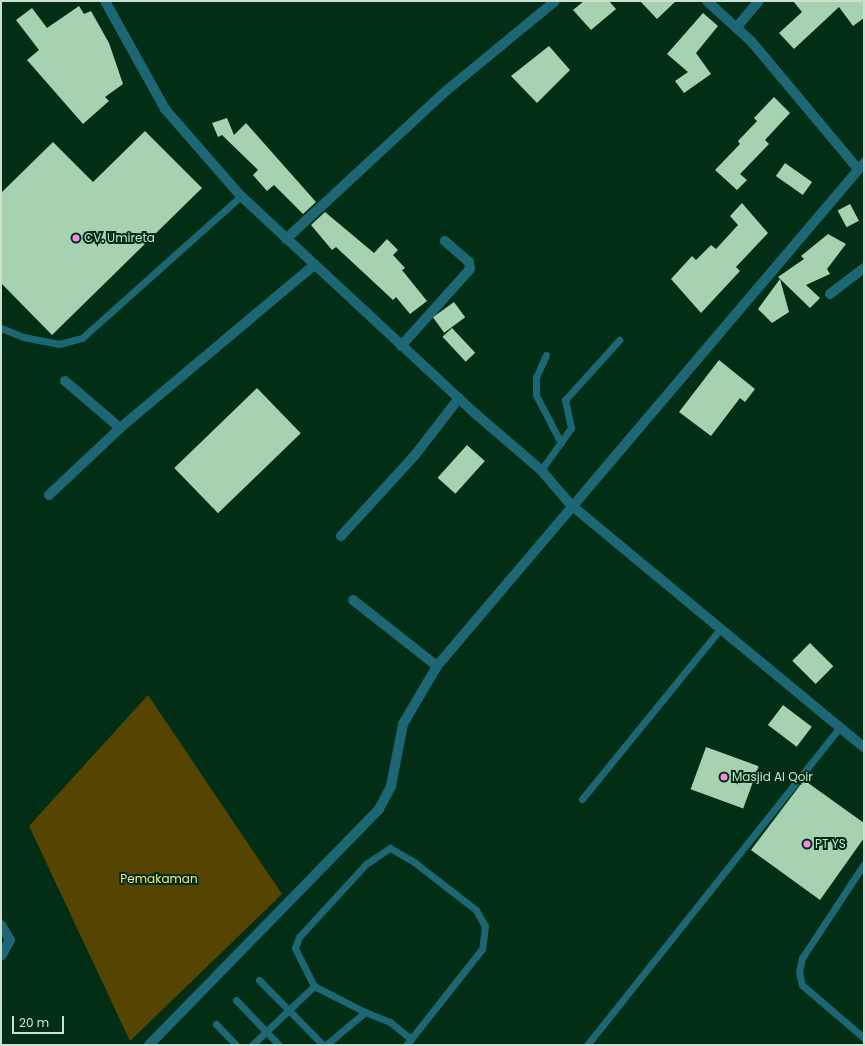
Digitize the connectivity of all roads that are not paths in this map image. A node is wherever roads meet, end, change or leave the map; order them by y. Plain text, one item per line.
1 (105, 1) edge
2 (555, 1) edge
3 (707, 1) edge
4 (759, 1) edge
5 (736, 28) junction
6 (861, 166) edge
7 (241, 196) junction
8 (286, 239) junction
9 (445, 240) dead end
10 (314, 265) junction
11 (864, 268) edge
12 (830, 294) dead end
13 (1, 328) edge
14 (619, 340) dead end
15 (401, 346) junction
16 (546, 355) dead end
17 (65, 381) dead end
18 (459, 398) junction
19 (120, 428) junction
20 (561, 443) junction
21 (540, 470) junction
22 (49, 495) dead end
23 (571, 505) junction
24 (341, 536) dead end
25 (353, 600) dead end
26 (722, 628) junction
27 (437, 666) junction
28 (840, 727) junction
29 (864, 747) edge
30 (582, 799) dead end
31 (864, 864) edge
32 (1, 925) edge
33 (1, 956) edge
34 (259, 980) dead end
35 (314, 986) junction
36 (236, 1000) dead end
37 (289, 1010) junction
38 (365, 1012) junction
39 (216, 1024) dead end
40 (266, 1032) junction
41 (864, 1038) edge
42 (409, 1042) edge
43 (150, 1044) edge
44 (236, 1045) edge
45 (252, 1045) edge
46 (279, 1045) edge
47 (325, 1045) edge
48 (587, 1045) edge

1 - 7 street
2 - 8 street
3 - 5 street
4 - 5 street
5 - 6 street
6 - 23 street
7 - 8 street
7 - 13 lane
8 - 10 street
9 - 15 street
10 - 15 street
10 - 19 street
11 - 12 street
14 - 20 lane
15 - 18 street
16 - 20 lane
17 - 19 street
18 - 21 street
18 - 24 street
19 - 22 street
20 - 21 lane
21 - 23 street
23 - 26 street
23 - 27 street
25 - 27 street
26 - 28 street
26 - 30 lane
27 - 43 street
28 - 29 street
28 - 48 lane
31 - 41 lane
32 - 33 street
34 - 37 lane
35 - 37 lane
35 - 38 lane
35 - 42 lane
36 - 40 lane
37 - 40 lane
37 - 47 lane
38 - 42 lane
38 - 47 lane
39 - 44 lane
40 - 45 lane
40 - 46 lane

